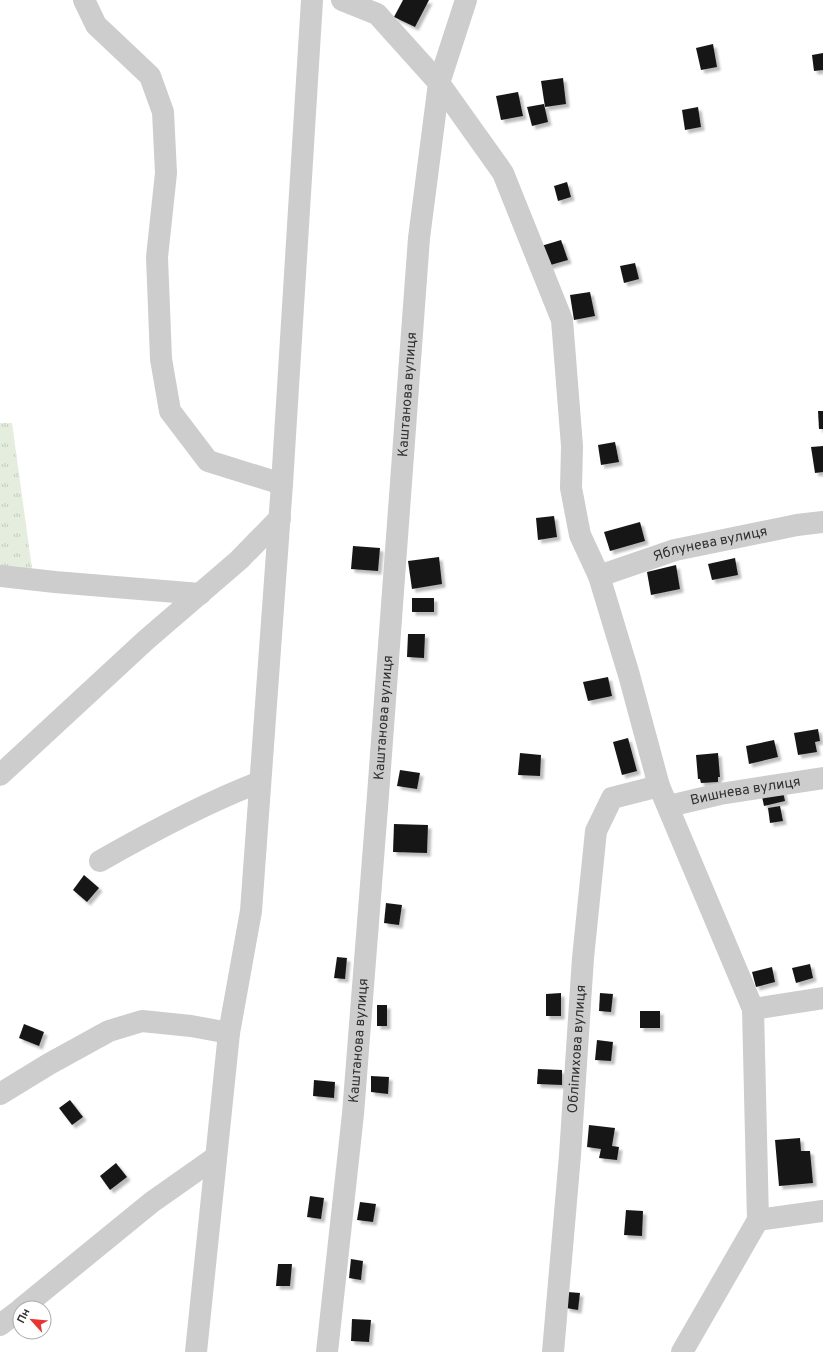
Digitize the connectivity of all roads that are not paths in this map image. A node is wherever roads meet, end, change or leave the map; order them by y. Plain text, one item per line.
1 (84, 0) edge
2 (312, 0) edge
3 (342, 0) edge
4 (466, 0) edge
5 (439, 83) junction
6 (282, 484) junction
7 (280, 518) junction
8 (823, 522) edge
9 (0, 576) edge
10 (599, 576) junction
11 (200, 594) junction
12 (0, 775) edge
13 (823, 778) edge
14 (260, 782) junction
15 (659, 786) junction
16 (669, 806) junction
17 (100, 861) dead end
18 (823, 998) edge
19 (753, 1009) junction
20 (229, 1033) junction
21 (0, 1094) edge
22 (216, 1157) junction
23 (823, 1211) edge
24 (758, 1220) junction
25 (32, 1300) edge
26 (12, 1316) edge
27 (0, 1325) edge
28 (196, 1352) edge
29 (327, 1352) edge
30 (553, 1352) edge
31 (682, 1352) edge

1 - 6 street
2 - 6 street
3 - 5 street
4 - 5 street, Каштанова вулиця
5 - 10 street
5 - 29 street, Каштанова вулиця
6 - 7 street
7 - 11 street
7 - 14 street
8 - 10 street, Яблунева вулиця
9 - 11 street
10 - 15 street
11 - 12 street
13 - 16 street, Вишнева вулиця
14 - 17 street
14 - 20 street
15 - 16 street
15 - 30 street, Обліпихова вулиця
16 - 19 street
18 - 19 street
19 - 24 street
20 - 21 street
20 - 22 street
22 - 25 street
22 - 28 street
23 - 24 street
24 - 31 street
26 - 27 street

